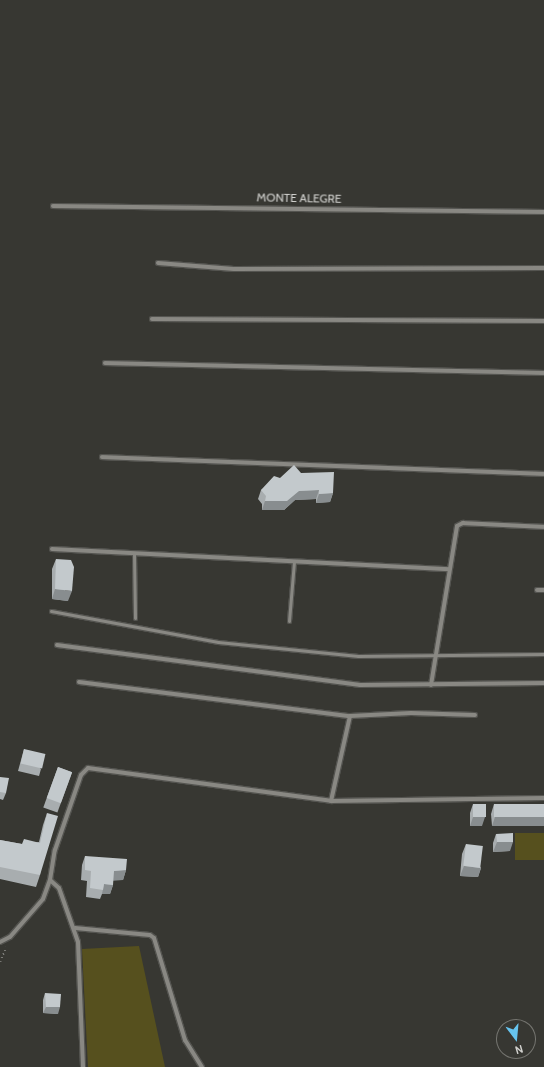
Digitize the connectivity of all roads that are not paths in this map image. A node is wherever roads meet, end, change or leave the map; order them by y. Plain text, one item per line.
1 (53, 206) dead end
2 (544, 212) edge
3 (158, 263) dead end
4 (544, 268) edge
5 (152, 319) dead end
6 (544, 321) edge
7 (106, 363) dead end
8 (544, 373) edge
9 (102, 458) dead end
10 (544, 474) edge
11 (544, 527) edge
12 (52, 549) dead end
13 (134, 553) junction
14 (294, 561) junction
15 (449, 569) junction
16 (537, 590) dead end
17 (544, 590) edge
18 (51, 611) dead end
19 (135, 618) dead end
20 (289, 620) dead end
21 (57, 645) dead end
22 (544, 654) edge
23 (436, 656) junction
24 (79, 682) dead end
25 (544, 683) edge
26 (431, 685) junction
27 (475, 715) dead end
28 (350, 716) junction
29 (544, 798) edge
30 (331, 801) junction
31 (50, 880) junction
32 (75, 928) junction
33 (0, 942) edge
34 (83, 1067) edge
35 (202, 1067) edge

1 - 2 street, MONTE ALEGRE
3 - 4 street
5 - 6 street
7 - 8 street
9 - 10 street
11 - 15 street
12 - 13 street
13 - 14 street
13 - 19 lane
14 - 15 street
14 - 20 lane
15 - 23 street
16 - 17 street
18 - 23 lane
21 - 26 street
22 - 23 lane
23 - 26 street
24 - 28 street
25 - 26 street
27 - 28 street
28 - 30 street
29 - 30 street
30 - 31 street
31 - 32 street
31 - 33 street
32 - 34 street
32 - 35 street

